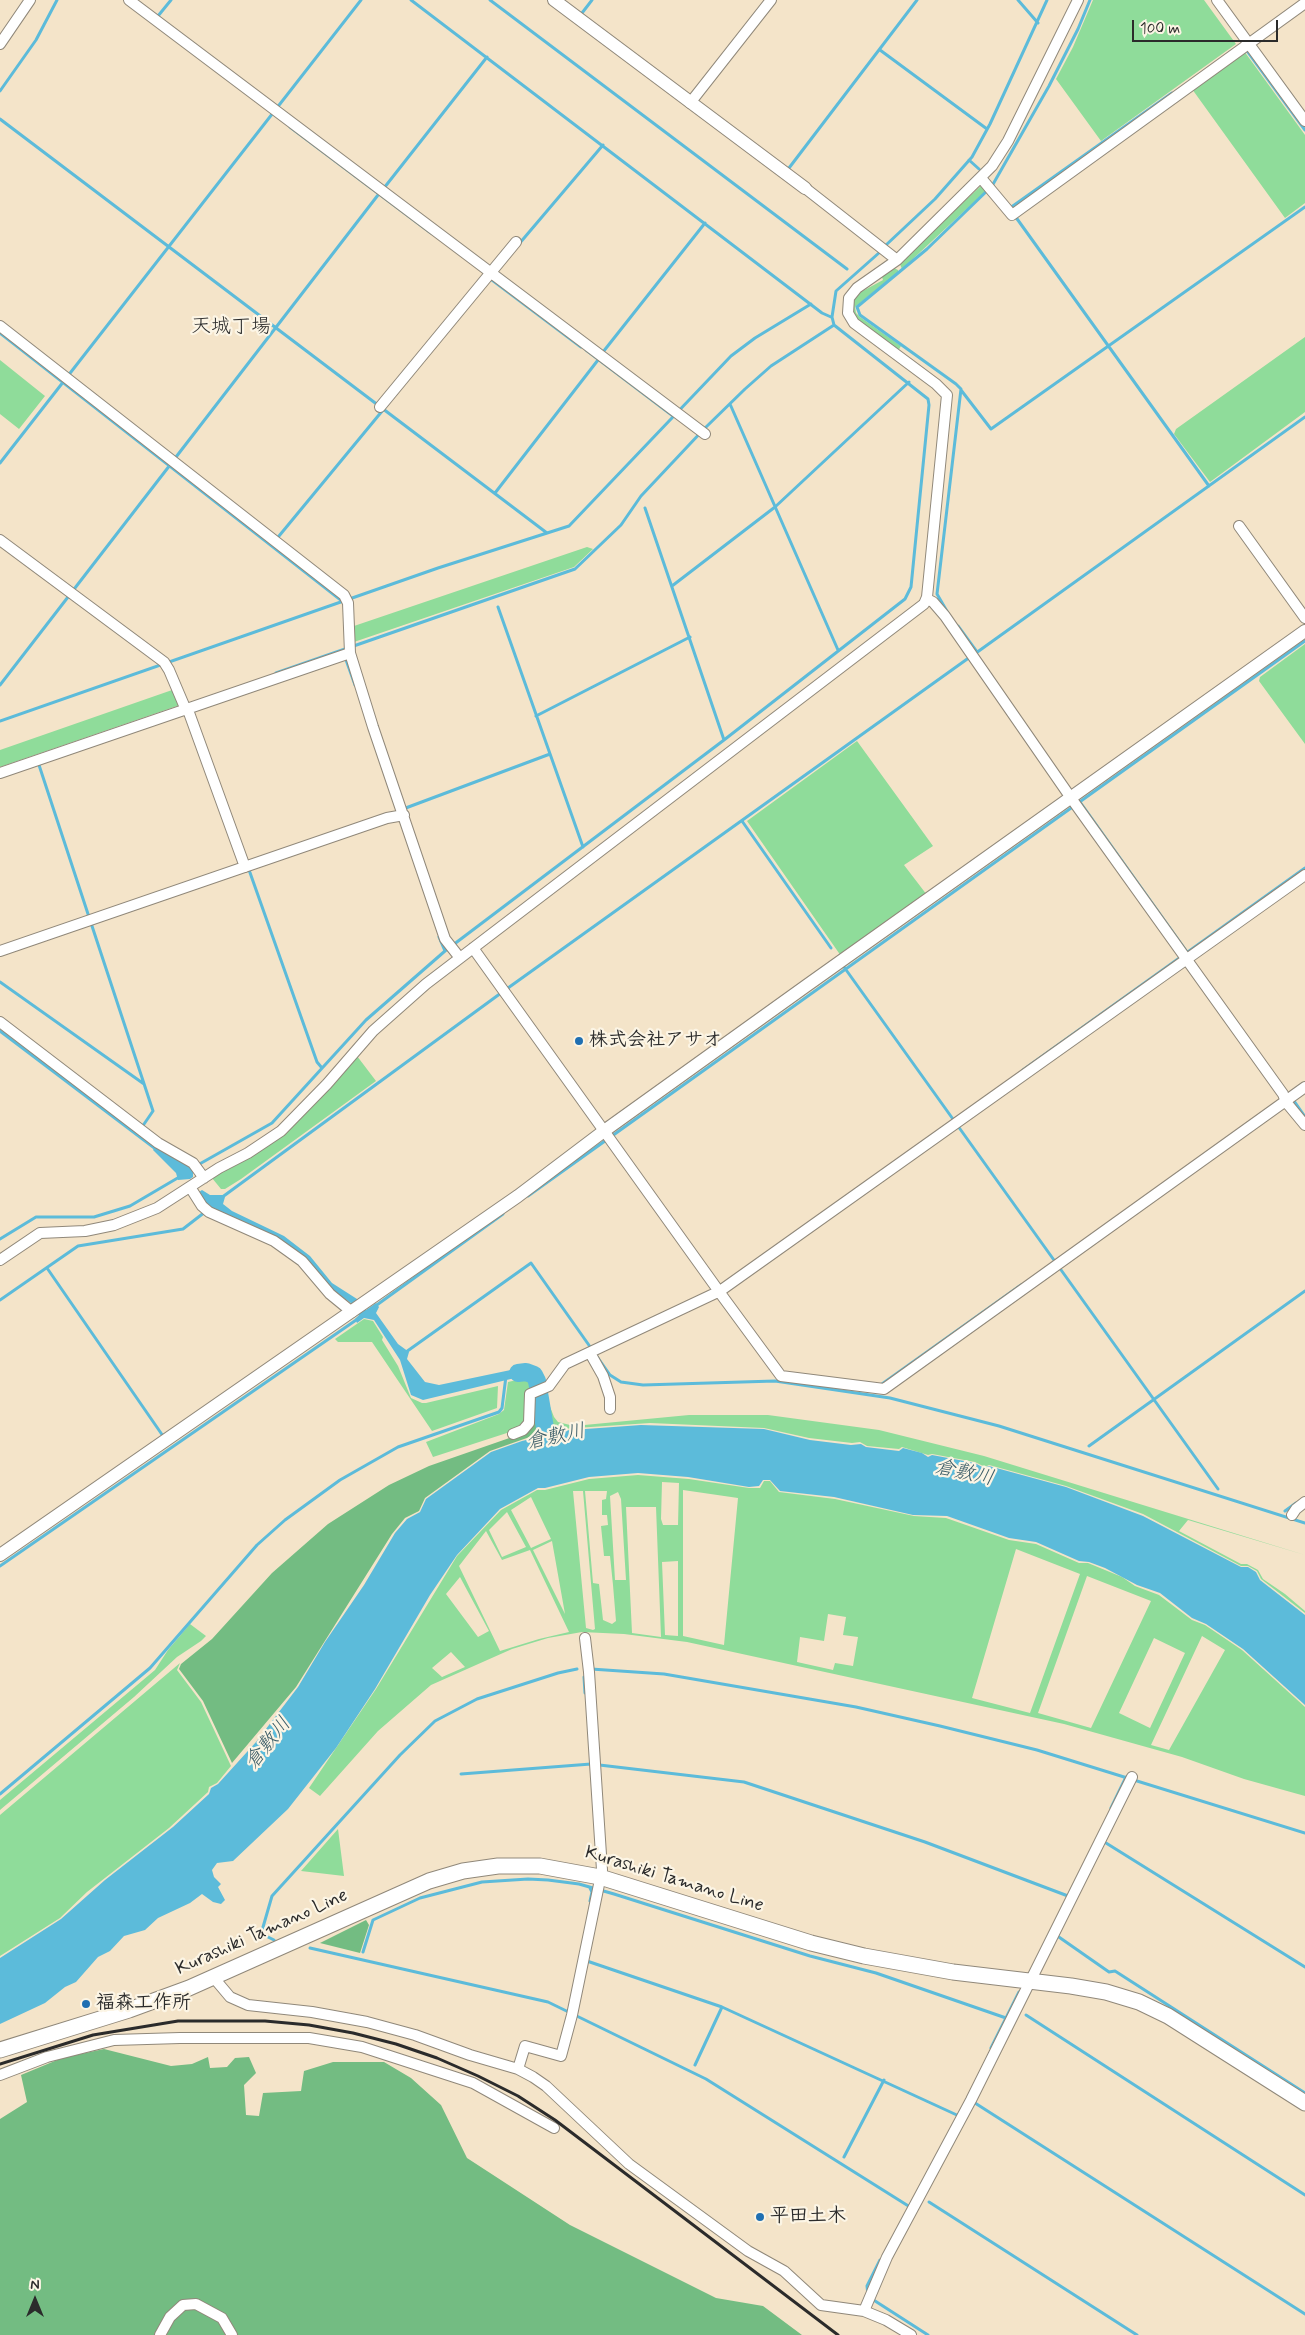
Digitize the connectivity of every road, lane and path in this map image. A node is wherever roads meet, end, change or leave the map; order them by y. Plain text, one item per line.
1 (30, 0) edge
2 (129, 0) edge
3 (554, 0) edge
4 (771, 0) edge
5 (1078, 0) edge
6 (1217, 0) edge
7 (1305, 3) edge
8 (0, 44) edge
9 (1246, 44) junction
10 (690, 103) junction
11 (1305, 122) edge
12 (981, 178) junction
13 (805, 188) joint
14 (516, 242) dead end
15 (898, 260) junction
16 (491, 273) junction
17 (0, 326) edge
18 (381, 406) dead end
19 (702, 432) dead end
20 (1239, 526) dead end
21 (0, 540) edge
22 (927, 600) junction
23 (1305, 618) edge
24 (1305, 631) edge
25 (348, 651) junction
26 (185, 708) junction
27 (0, 773) edge
28 (1075, 802) junction
29 (400, 813) junction
30 (246, 866) junction
31 (1305, 875) edge
32 (473, 948) junction
33 (0, 951) edge
34 (1184, 957) junction
35 (460, 958) junction
36 (0, 1022) edge
37 (1305, 1087) edge
38 (1290, 1099) junction
39 (1305, 1125) edge
40 (607, 1136) junction
41 (198, 1170) junction
42 (190, 1187) junction
43 (0, 1260) edge
44 (720, 1292) junction
45 (357, 1308) junction
46 (593, 1351) junction
47 (610, 1409) dead end
48 (513, 1434) dead end
49 (1305, 1502) edge
50 (1292, 1515) dead end
51 (0, 1555) edge
52 (585, 1638) dead end
53 (1130, 1780) dead end
54 (598, 1885) junction
55 (214, 1978) junction
56 (1029, 1980) junction
57 (0, 2050) edge
58 (518, 2070) junction
59 (0, 2075) edge
60 (1305, 2103) edge
61 (554, 2128) dead end
62 (864, 2310) junction
63 (160, 2335) edge
64 (232, 2335) edge
65 (911, 2335) edge

1 - 8 street
2 - 16 street
3 - 10 street
4 - 10 street
5 - 12 street
6 - 9 street
7 - 9 street
9 - 11 street
9 - 12 street
10 - 13 street
12 - 15 street
13 - 15 street
14 - 16 street
15 - 22 street
16 - 18 street
16 - 19 street
17 - 25 street
20 - 23 street
21 - 26 street
22 - 28 street
22 - 32 street
24 - 28 street
25 - 26 street
25 - 29 street
26 - 27 street
26 - 30 street
28 - 34 street
28 - 40 street
29 - 30 street
29 - 35 street
30 - 33 street
31 - 34 street
32 - 35 street
32 - 40 street
34 - 38 street
34 - 44 street
35 - 41 street
36 - 41 street
37 - 38 street
38 - 39 street
38 - 44 street
40 - 44 street
40 - 45 street
41 - 42 street
42 - 43 street
42 - 45 street
44 - 46 street
45 - 51 street
46 - 47 street
46 - 48 street
49 - 50 street
52 - 54 street
53 - 56 street
54 - 55 main road, Kurashiki Tamano Line
54 - 56 main road, Kurashiki Tamano Line
54 - 58 street
55 - 57 main road, Kurashiki Tamano Line
55 - 58 street
56 - 60 main road, Kurashiki Tamano Line
56 - 62 street
58 - 62 street
59 - 61 street
62 - 65 street
63 - 64 street

